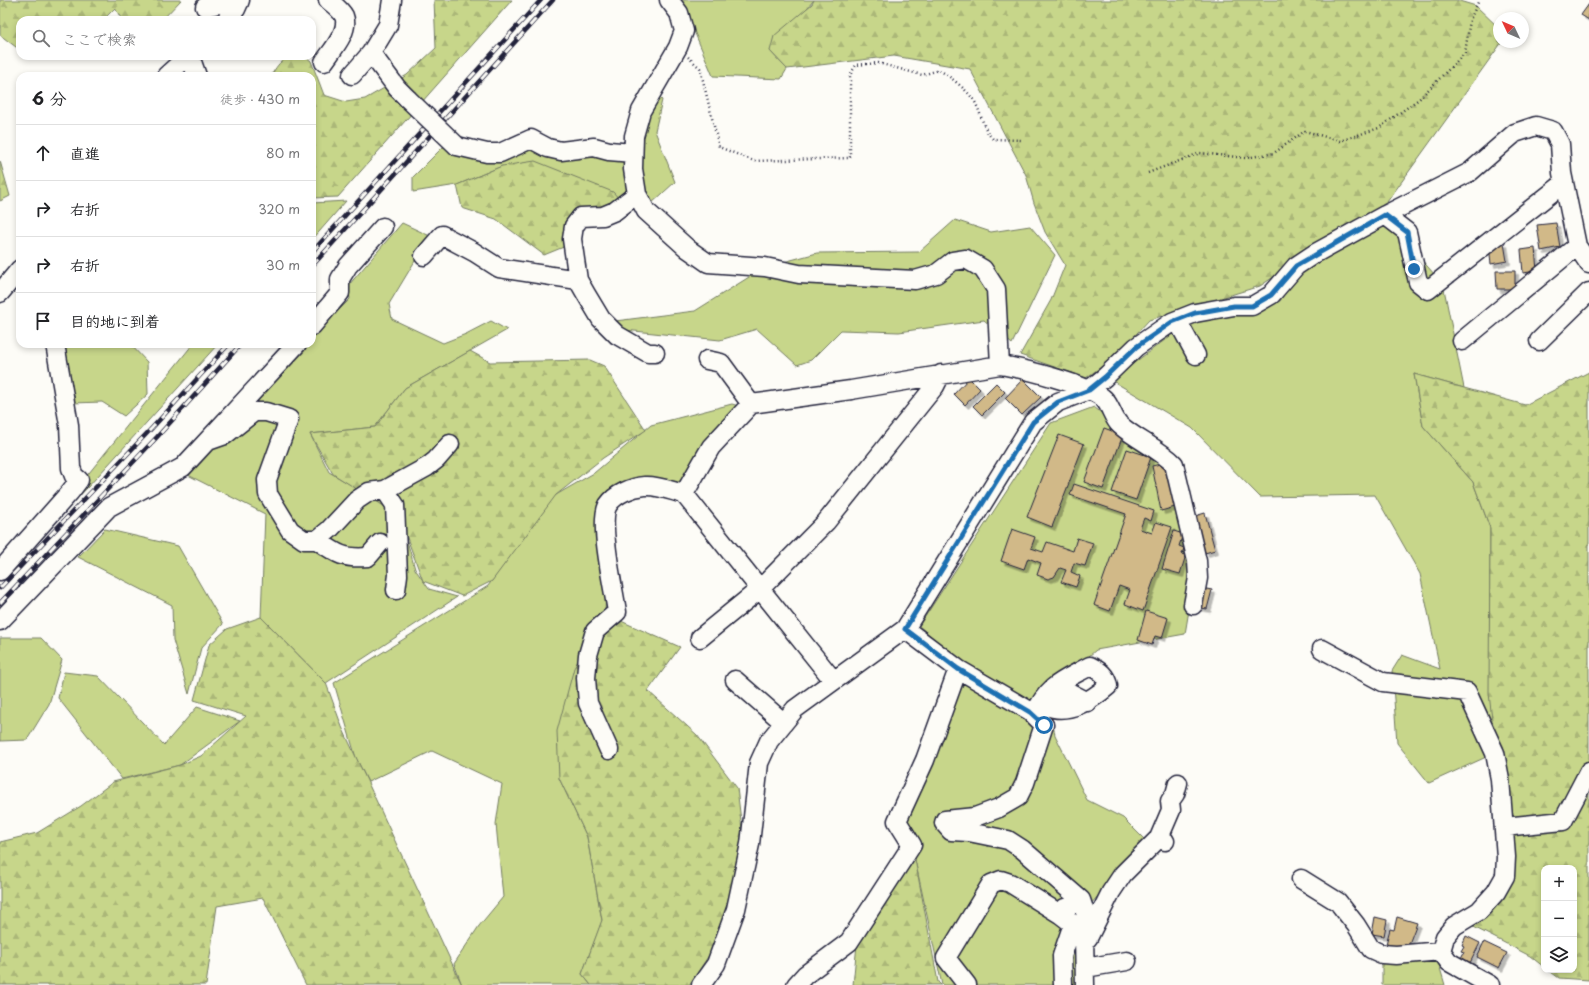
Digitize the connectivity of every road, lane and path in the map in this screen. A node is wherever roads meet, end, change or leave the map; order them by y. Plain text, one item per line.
1 (328, 0) edge
2 (392, 0) edge
3 (1479, 0) edge
4 (240, 2) edge
5 (676, 4) edge
6 (205, 6) dead end
7 (230, 16) edge
8 (678, 47) junction
9 (371, 53) junction
10 (184, 60) edge
11 (191, 60) edge
12 (324, 62) dead end
13 (171, 72) edge
14 (195, 72) edge
15 (352, 74) dead end
16 (1022, 140) dead end
17 (633, 153) junction
18 (1148, 173) dead end
19 (1564, 183) junction
20 (637, 194) junction
21 (1385, 215) junction
22 (383, 227) dead end
23 (1577, 246) junction
24 (424, 256) dead end
25 (1589, 264) edge
26 (16, 274) edge
27 (578, 280) junction
28 (1589, 292) edge
29 (0, 293) edge
30 (1177, 320) junction
31 (316, 321) edge
32 (1462, 341) dead end
33 (1539, 342) dead end
34 (56, 348) edge
35 (293, 348) edge
36 (655, 353) dead end
37 (1196, 355) dead end
38 (707, 360) dead end
39 (1000, 365) junction
40 (941, 374) junction
41 (1089, 390) junction
42 (752, 404) junction
43 (208, 441) junction
44 (450, 444) dead end
45 (384, 490) junction
46 (684, 494) junction
47 (318, 540) junction
48 (380, 543) dead end
49 (0, 571) edge
50 (760, 589) junction
51 (396, 590) dead end
52 (1193, 605) dead end
53 (0, 621) edge
54 (905, 629) junction
55 (700, 638) dead end
56 (1322, 649) dead end
57 (958, 669) junction
58 (735, 680) dead end
59 (833, 680) junction
60 (1061, 686) junction
61 (1088, 702) junction
62 (1034, 715) junction
63 (783, 722) junction
64 (609, 750) dead end
65 (1589, 771) edge
66 (1178, 783) dead end
67 (1504, 827) junction
68 (1301, 879) dead end
69 (1060, 914) junction
70 (1087, 918) junction
71 (1084, 946) junction
72 (1441, 951) junction
73 (1127, 961) dead end
74 (1085, 976) edge
75 (700, 985) edge
76 (796, 985) edge
77 (967, 985) edge
78 (1063, 985) edge
79 (1490, 985) edge

1 - 12 street
2 - 9 street
3 - 18 path
4 - 6 street
4 - 7 street
5 - 8 street
8 - 16 path
8 - 17 street
9 - 15 street
9 - 17 street, bridge
10 - 13 street
11 - 14 street
17 - 20 street
19 - 21 street
19 - 21 street
19 - 23 street
20 - 27 street
20 - 39 street
21 - 30 street
22 - 31 street
23 - 25 street
23 - 32 street
24 - 27 street
26 - 29 street
27 - 36 street
28 - 33 street
30 - 37 street
30 - 41 street
34 - 49 street
35 - 43 street
38 - 42 street
39 - 40 street
39 - 41 street
40 - 42 street
40 - 50 street
41 - 52 street
41 - 54 street
42 - 46 street
43 - 47 street
43 - 53 street
44 - 45 street
45 - 47 street
45 - 51 street
46 - 50 street
46 - 64 street
47 - 48 street
50 - 55 street
50 - 59 street
54 - 57 street
54 - 59 street
56 - 67 street
57 - 62 street
57 - 76 street
58 - 63 street
59 - 63 street
60 - 61 street
60 - 61 street
60 - 61 street
60 - 62 street
62 - 70 street
63 - 75 street
65 - 67 street
66 - 71 street
67 - 72 street
68 - 72 street
69 - 70 street
69 - 77 street
69 - 78 street
70 - 71 street
71 - 74 street
72 - 79 street
73 - 74 street

